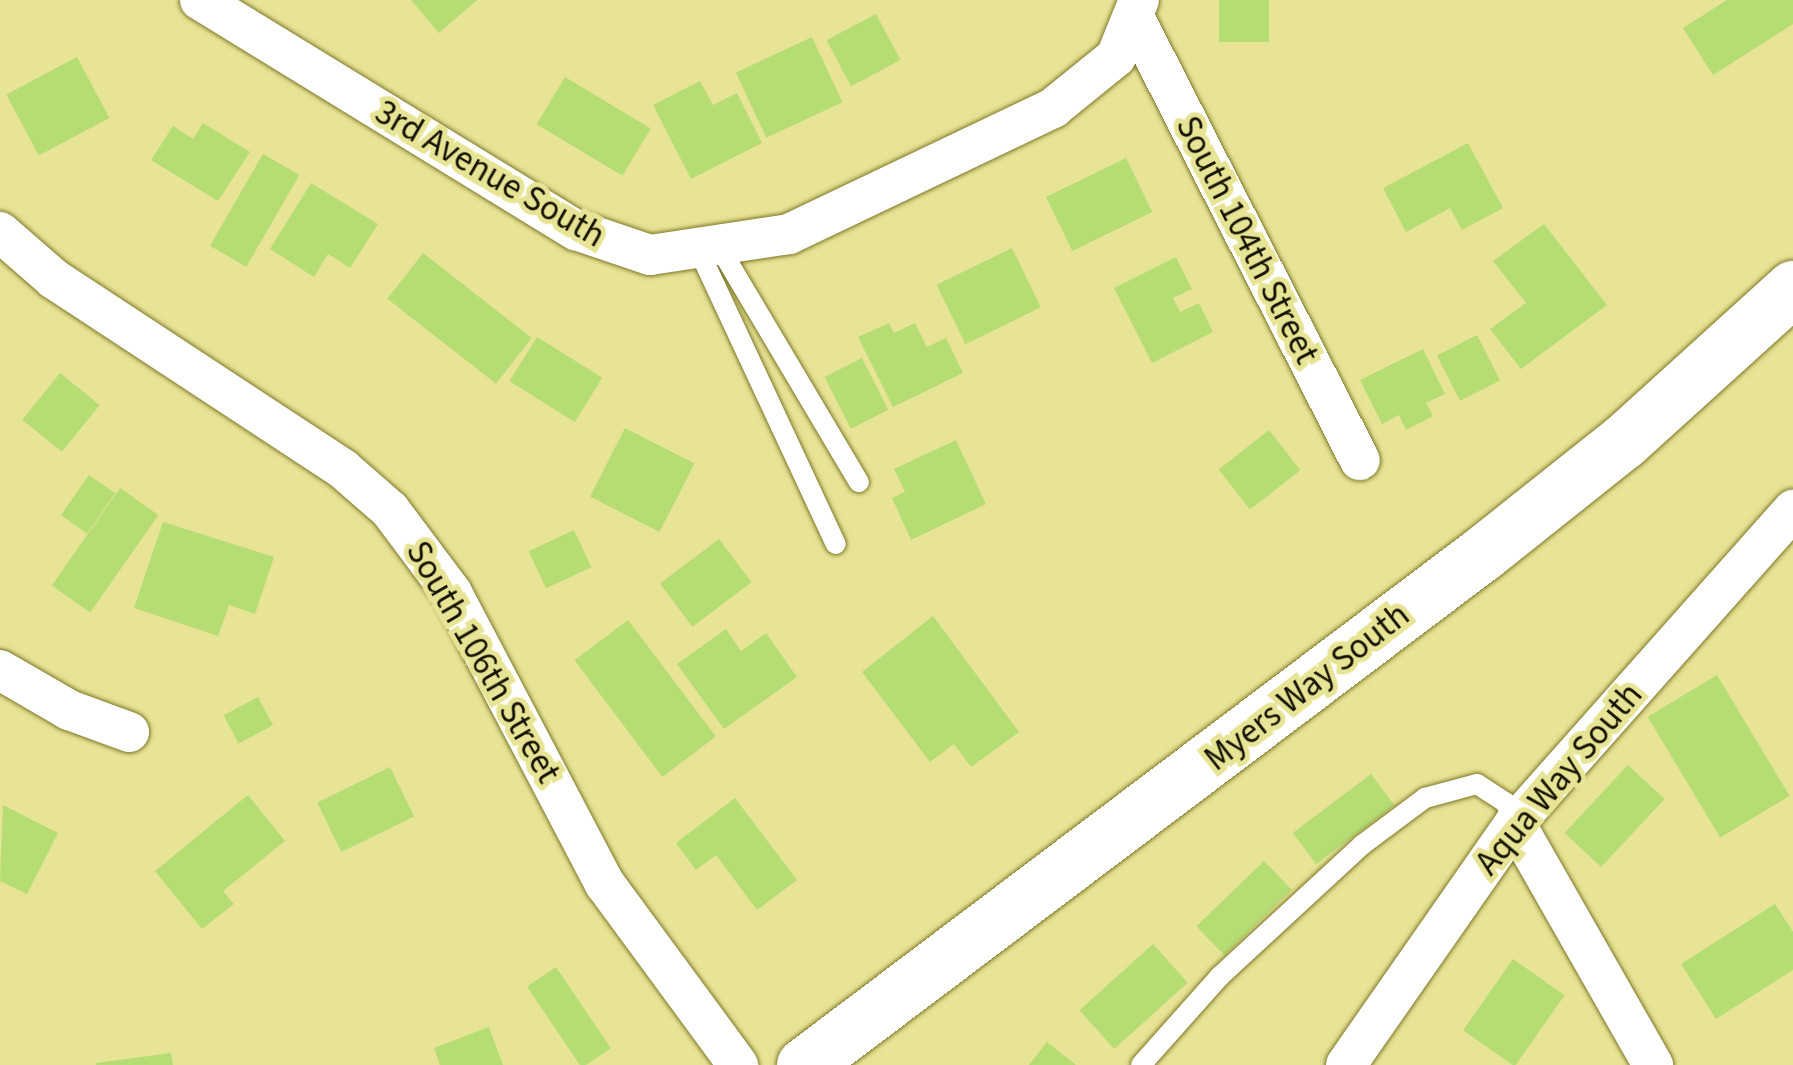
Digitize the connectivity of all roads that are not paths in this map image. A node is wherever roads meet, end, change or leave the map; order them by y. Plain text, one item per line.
1 (200, 0) edge
2 (1137, 10) edge
3 (0, 232) edge
4 (711, 251) junction
5 (1793, 288) edge
6 (1360, 460) dead end
7 (859, 482) dead end
8 (1793, 510) edge
9 (836, 544) dead end
10 (0, 670) edge
11 (129, 732) dead end
12 (1515, 823) junction
13 (738, 1065) edge
14 (804, 1065) edge
15 (1141, 1065) edge
16 (1346, 1065) edge
17 (1653, 1065) edge

1 - 4 street, 3rd Avenue South
2 - 4 street, 3rd Avenue South
2 - 6 street, South 104th Street
3 - 13 street, South 106th Street
4 - 7 lane
4 - 9 lane
5 - 14 main road, Myers Way South
8 - 12 street, Aqua Way South
10 - 11 street
12 - 15 lane
12 - 16 street, Aqua Way South
12 - 17 street

